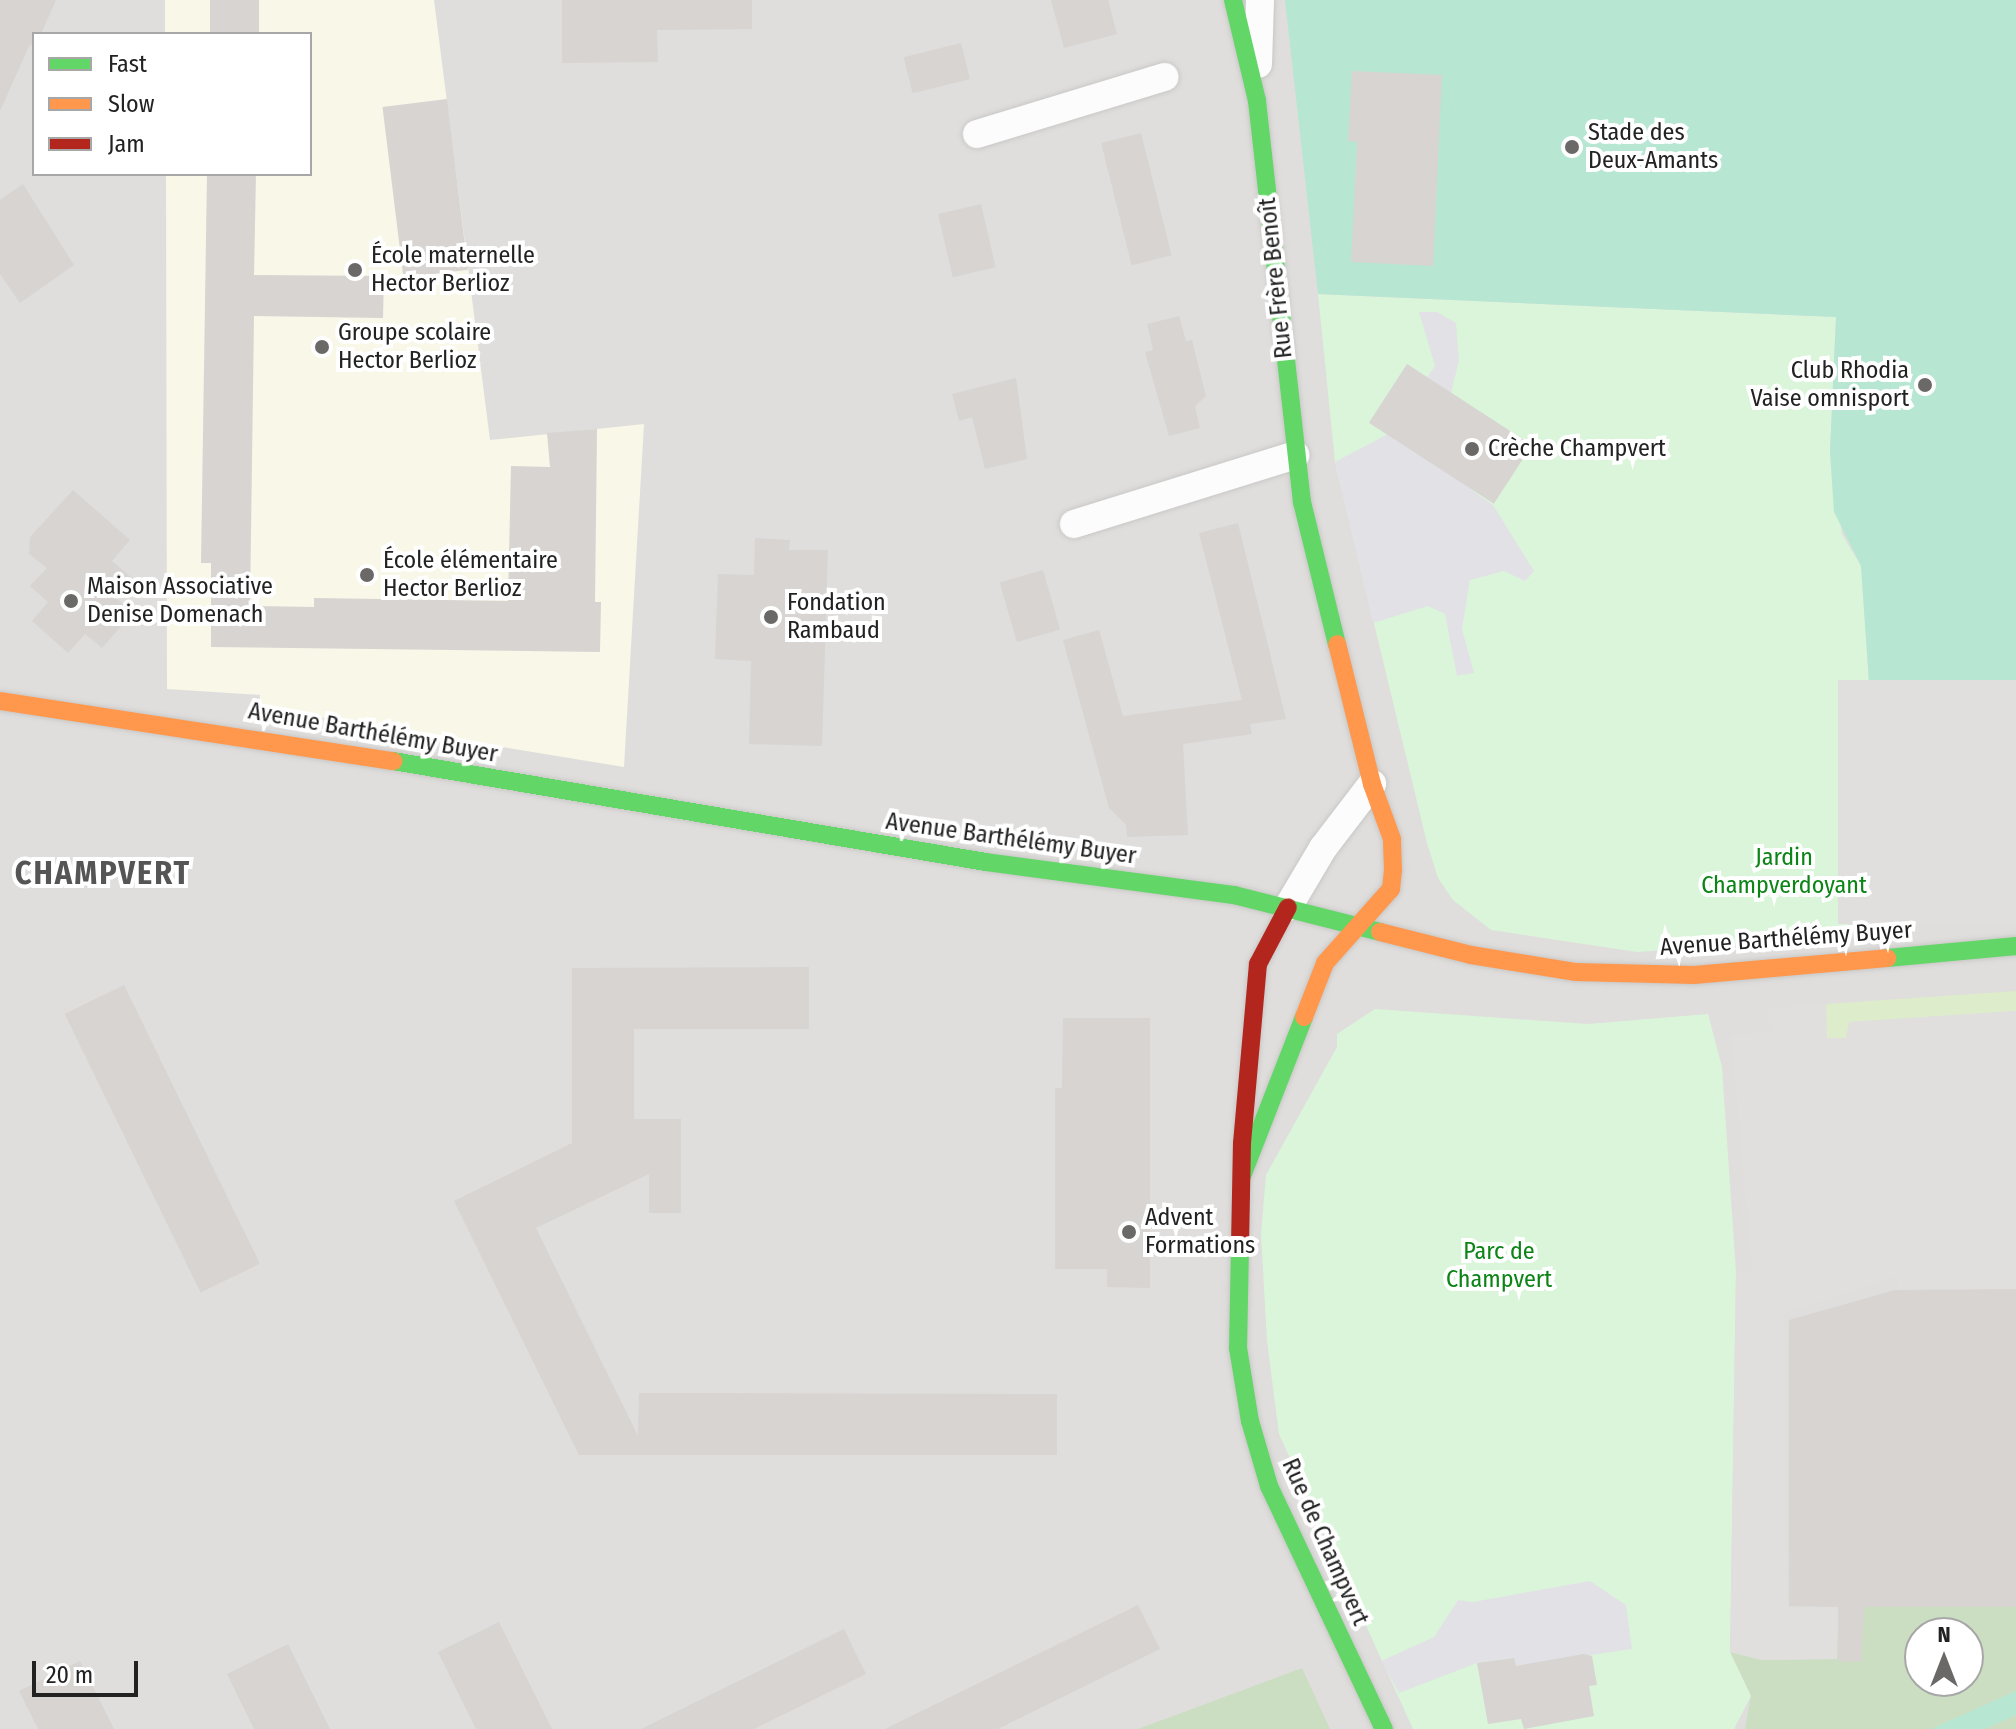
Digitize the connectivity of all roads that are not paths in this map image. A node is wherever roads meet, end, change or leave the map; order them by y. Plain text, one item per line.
1 (1233, 0) edge
2 (1260, 0) edge
3 (1165, 77) dead end
4 (1257, 101) junction
5 (977, 134) dead end
6 (1295, 455) junction
7 (1074, 524) dead end
8 (0, 701) edge
9 (1372, 784) junction
10 (1288, 907) junction
11 (1357, 926) junction
12 (2016, 946) edge
13 (1242, 1176) junction
14 (1384, 1729) edge

1 - 4 street, Rue Frère Benoît
2 - 4 street, Rue Frère Benoît
3 - 5 street
4 - 6 street, Rue Frère Benoît
6 - 7 street
6 - 9 street, Rue Frère Benoît
8 - 10 street, Avenue Barthélémy Buyer
9 - 10 street
9 - 11 street, Rue Frère Benoît
10 - 11 street, Avenue Barthélémy Buyer
10 - 13 street, Rue de Champvert
11 - 12 street, Avenue Barthélémy Buyer
11 - 13 street, Rue de Champvert
13 - 14 street, Rue de Champvert

